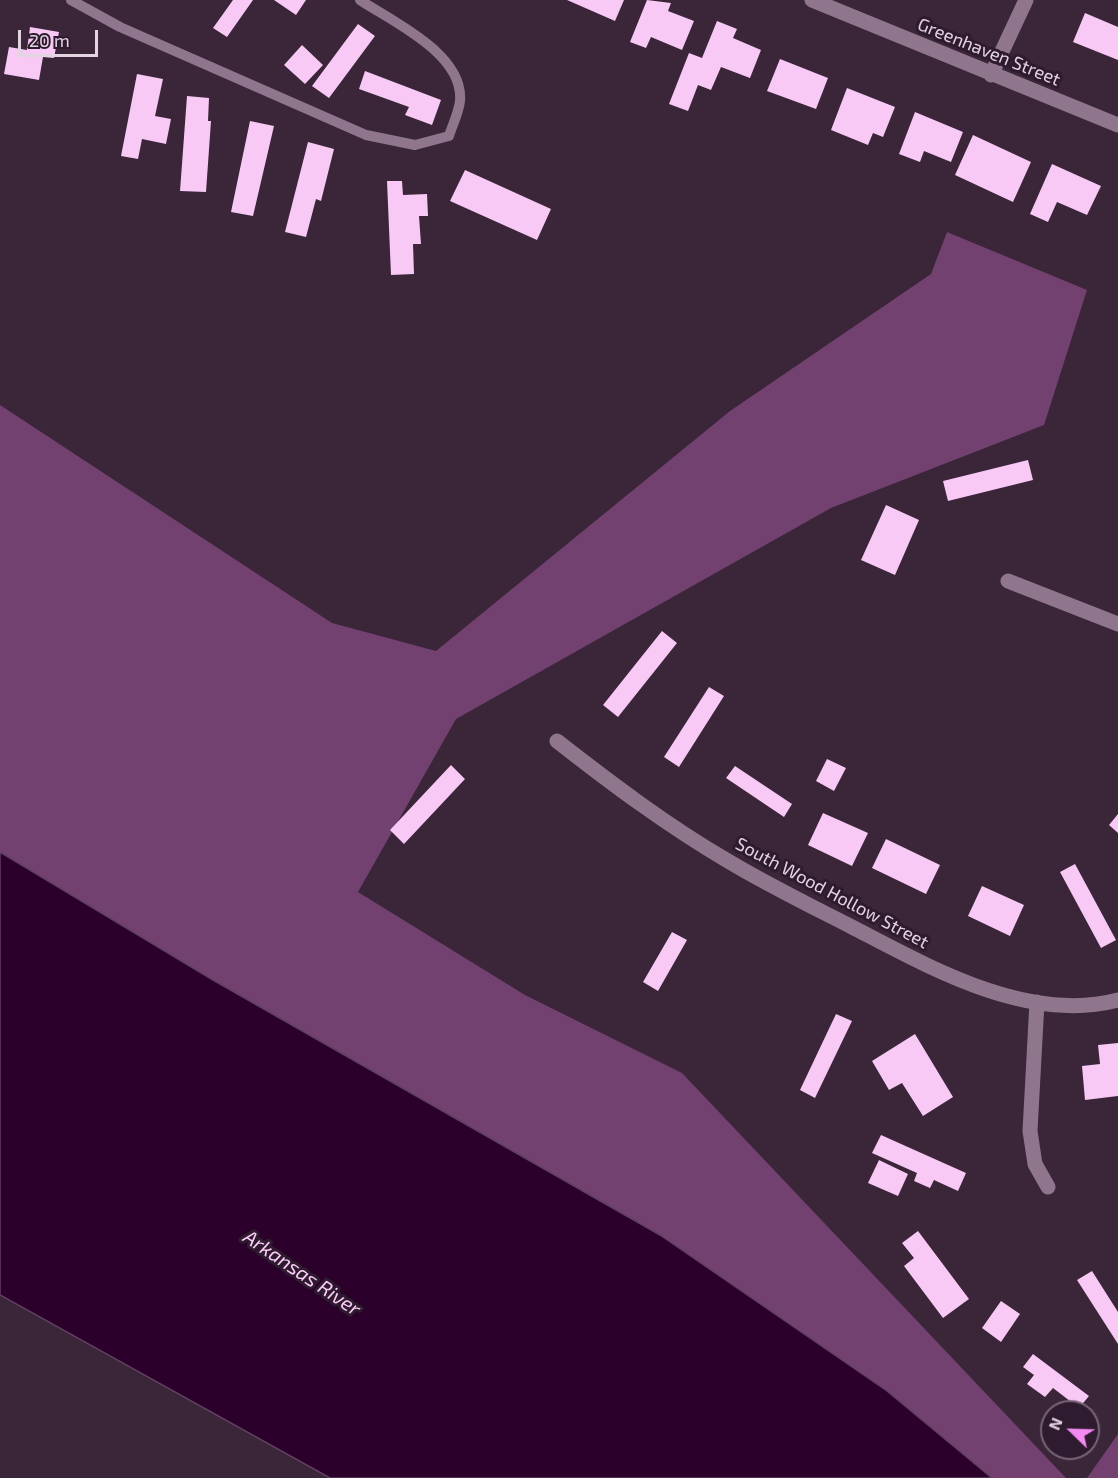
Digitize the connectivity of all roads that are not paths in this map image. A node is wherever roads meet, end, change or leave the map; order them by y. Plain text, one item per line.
1 (71, 0) edge
2 (360, 0) edge
3 (812, 0) edge
4 (1026, 0) edge
5 (991, 75) junction
6 (1118, 125) edge
7 (1008, 581) dead end
8 (1118, 624) edge
9 (557, 741) dead end
10 (1118, 1000) edge
11 (1037, 1002) junction
12 (1048, 1187) dead end

1 - 2 lane
3 - 5 street, Greenhaven Street
4 - 5 street
5 - 6 street, Greenhaven Street
7 - 8 street
9 - 11 street, South Wood Hollow Street
10 - 11 street, South Wood Hollow Street
11 - 12 street

